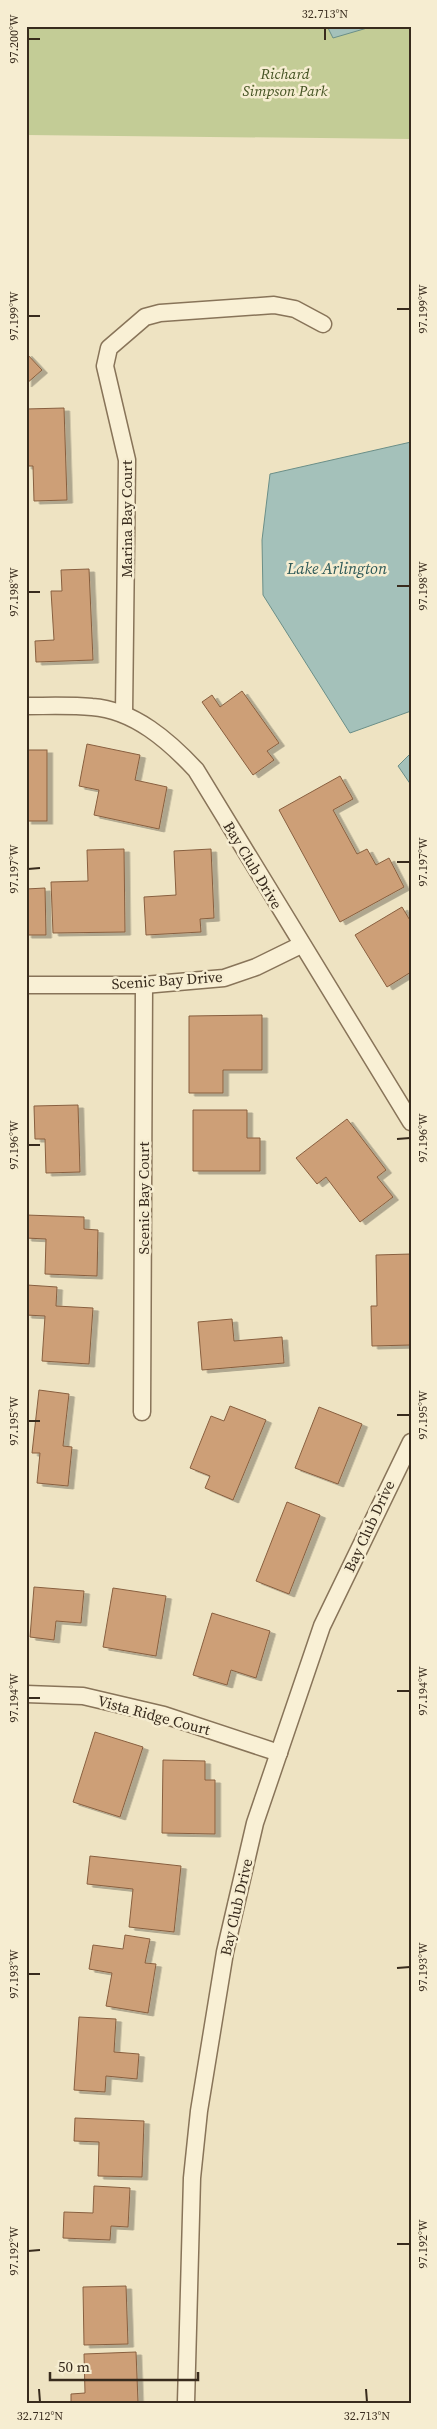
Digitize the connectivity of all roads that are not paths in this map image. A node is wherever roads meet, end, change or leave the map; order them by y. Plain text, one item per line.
1 (323, 324) dead end
2 (26, 706) edge
3 (124, 714) junction
4 (301, 944) junction
5 (26, 985) edge
6 (144, 985) junction
7 (411, 1122) edge
8 (142, 1412) dead end
9 (411, 1442) edge
10 (26, 1694) edge
11 (279, 1752) junction
12 (186, 2403) edge

1 - 3 street, Marina Bay Court
2 - 3 street, Bay Club Drive
3 - 4 street, Bay Club Drive
4 - 6 street, Scenic Bay Drive
4 - 7 street, Bay Club Drive
5 - 6 street, Scenic Bay Drive
6 - 8 street, Scenic Bay Court
9 - 11 street, Bay Club Drive
10 - 11 street, Vista Ridge Court
11 - 12 street, Bay Club Drive

